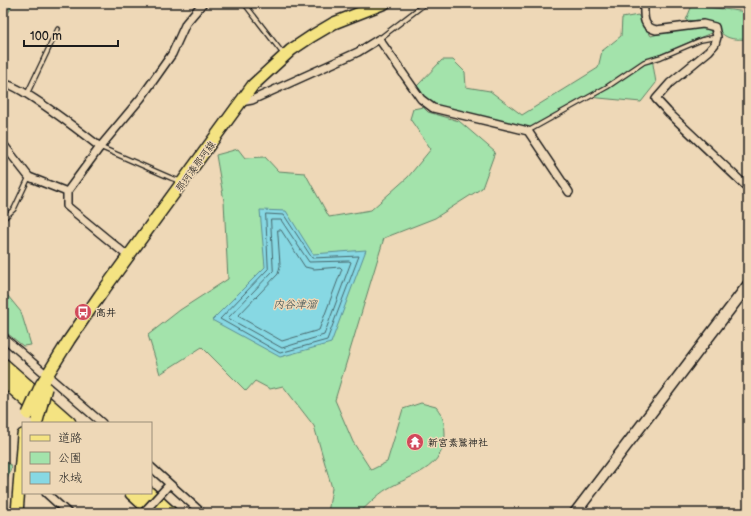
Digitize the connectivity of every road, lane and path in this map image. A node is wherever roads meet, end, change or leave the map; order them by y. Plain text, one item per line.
1 (203, 3) edge
2 (244, 3) edge
3 (253, 3) edge
4 (385, 3) edge
5 (426, 3) edge
6 (644, 3) edge
7 (366, 6) edge
8 (248, 7) junction
9 (58, 29) dead end
10 (717, 37) junction
11 (379, 39) junction
12 (285, 56) junction
13 (3, 84) edge
14 (27, 94) junction
15 (241, 102) junction
16 (528, 131) junction
17 (3, 144) edge
18 (100, 147) junction
19 (29, 177) junction
20 (183, 182) junction
21 (748, 188) edge
22 (67, 192) junction
23 (569, 192) dead end
24 (3, 219) edge
25 (129, 257) junction
26 (748, 285) edge
27 (3, 337) edge
28 (3, 364) edge
29 (48, 376) junction
30 (3, 379) edge
31 (32, 420) edge
32 (52, 422) edge
33 (68, 422) edge
34 (101, 422) edge
35 (22, 440) edge
36 (152, 468) edge
37 (22, 485) edge
38 (169, 485) junction
39 (47, 494) edge
40 (133, 494) edge
41 (149, 494) edge
42 (19, 496) junction
43 (17, 513) edge
44 (68, 513) edge
45 (143, 513) edge
46 (154, 513) edge
47 (170, 513) edge
48 (202, 513) edge
49 (575, 513) edge

1 - 18 street
2 - 8 lane
3 - 8 lane
4 - 7 main road, 那珂湊那珂線
5 - 11 lane
6 - 10 street
7 - 12 main road, 那珂湊那珂線
8 - 12 lane
9 - 14 lane
10 - 16 lane
10 - 21 street
11 - 15 street
11 - 16 street
12 - 15 main road, 那珂湊那珂線
13 - 14 street
14 - 18 street
15 - 20 main road, 那珂湊那珂線
16 - 23 street
17 - 19 street
18 - 20 lane
18 - 22 street
19 - 22 street
19 - 24 lane
20 - 25 main road, 那珂湊那珂線
22 - 25 street
25 - 29 main road, 那珂湊那珂線
26 - 49 street
27 - 29 street
28 - 33 highway
29 - 31 main road, 那珂湊那珂線, bridge
29 - 34 street
30 - 32 highway
35 - 42 main road
36 - 38 street
37 - 42 main road
38 - 45 street, bridge
38 - 48 street
39 - 44 street
40 - 46 highway
41 - 47 highway
42 - 43 main road

